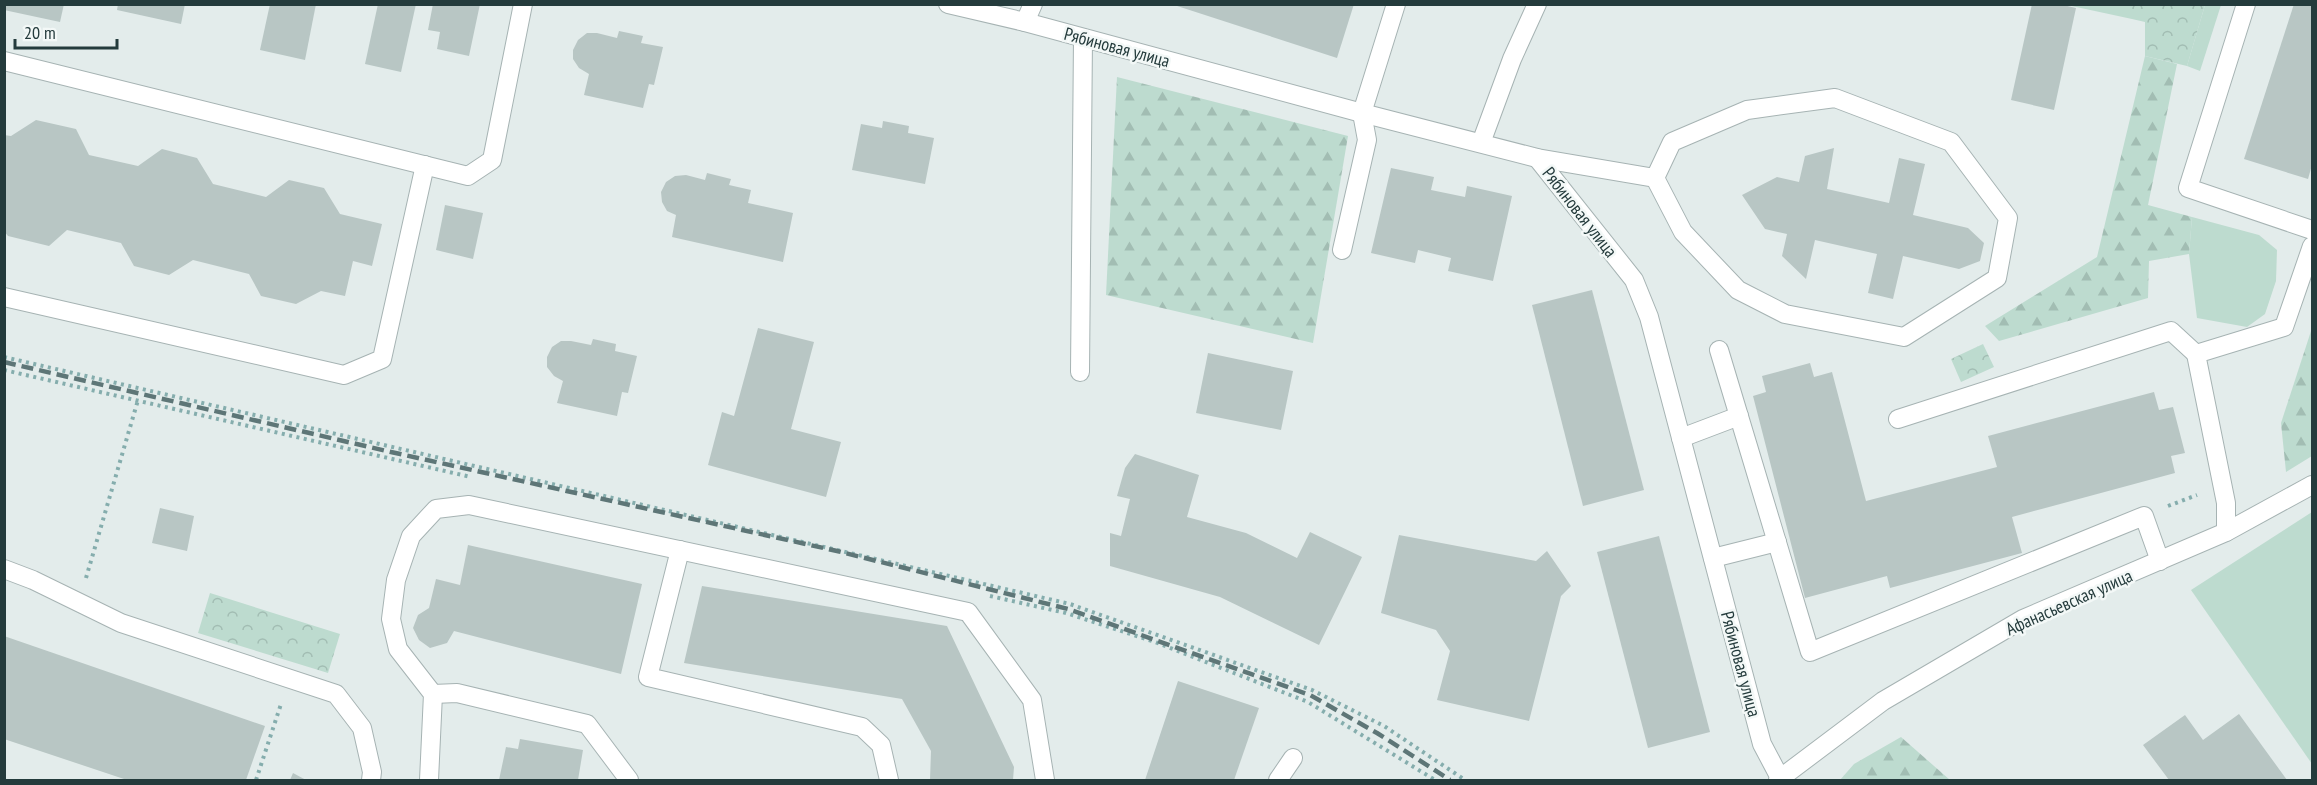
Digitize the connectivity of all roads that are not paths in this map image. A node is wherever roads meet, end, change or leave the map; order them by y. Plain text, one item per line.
1 (524, 4) edge
2 (948, 4) edge
3 (1033, 4) edge
4 (1396, 4) edge
5 (1537, 4) edge
6 (2246, 4) edge
7 (1025, 22) junction
8 (1083, 38) junction
9 (4, 61) edge
10 (1362, 113) junction
11 (1481, 143) junction
12 (1537, 158) junction
13 (425, 165) junction
14 (1655, 178) junction
15 (2313, 230) edge
16 (2313, 246) edge
17 (1342, 250) dead end
18 (4, 297) edge
19 (1719, 350) dead end
20 (2196, 354) junction
21 (1080, 372) dead end
22 (1739, 416) junction
23 (1898, 419) dead end
24 (1681, 438) junction
25 (2313, 485) edge
26 (2226, 532) junction
27 (1777, 542) junction
28 (680, 550) junction
29 (1713, 558) junction
30 (2160, 561) junction
31 (4, 569) edge
32 (432, 694) junction
33 (1293, 758) dead end
34 (1779, 779) edge
35 (371, 780) edge
36 (429, 780) edge
37 (628, 780) edge
38 (889, 780) edge
39 (1045, 780) edge
40 (1278, 780) edge

1 - 13 street
2 - 7 street, Рябиновая улица
3 - 7 street
4 - 10 street
5 - 11 street
6 - 15 street
7 - 8 street, Рябиновая улица
8 - 10 street, Рябиновая улица
8 - 21 street
9 - 13 street
10 - 11 street, Рябиновая улица
10 - 17 street
11 - 12 street, Рябиновая улица
12 - 14 street
12 - 24 street, Рябиновая улица
13 - 18 street
14 - 14 street
16 - 20 street
19 - 22 street
20 - 23 street
20 - 26 street
22 - 24 street
22 - 27 street
24 - 29 street, Рябиновая улица
25 - 26 street, Афанасьевская улица
26 - 30 street, Афанасьевская улица
27 - 29 street
27 - 30 street
28 - 32 street
28 - 38 street
28 - 39 street
29 - 34 street, Рябиновая улица
30 - 34 street, Афанасьевская улица
31 - 35 street
32 - 36 street
32 - 37 street
33 - 40 street

